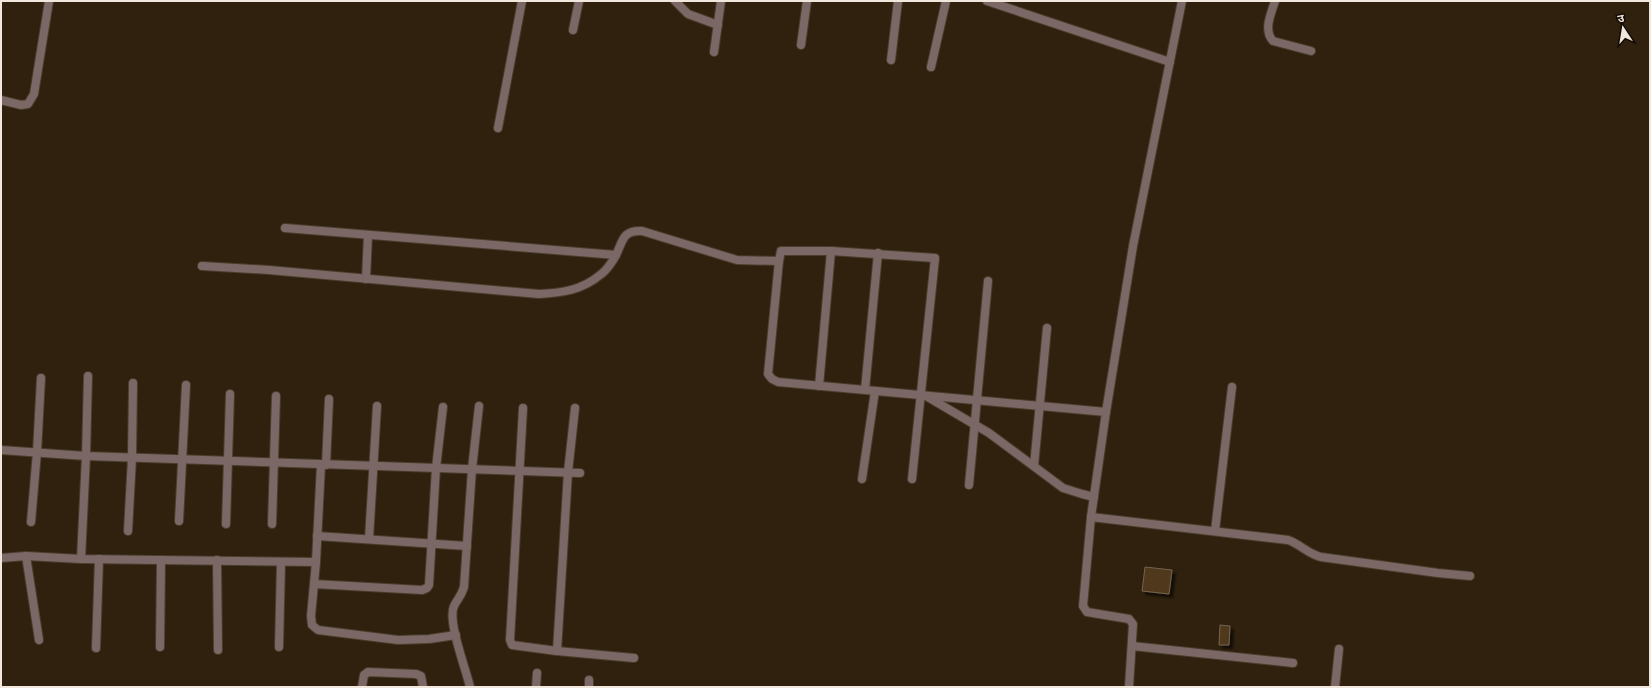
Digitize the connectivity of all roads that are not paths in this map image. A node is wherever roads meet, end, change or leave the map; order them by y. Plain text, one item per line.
1 (49, 1) edge
2 (522, 1) edge
3 (579, 1) edge
4 (675, 1) edge
5 (721, 1) edge
6 (807, 1) edge
7 (898, 1) edge
8 (946, 1) edge
9 (987, 1) edge
10 (1182, 1) edge
11 (1275, 1) edge
12 (718, 25) junction
13 (573, 30) dead end
14 (800, 45) dead end
15 (1311, 51) dead end
16 (714, 52) dead end
17 (891, 60) dead end
18 (1170, 62) junction
19 (931, 67) dead end
20 (1, 100) edge
21 (498, 128) dead end
22 (284, 228) dead end
23 (368, 236) junction
24 (831, 251) junction
25 (878, 253) junction
26 (616, 255) junction
27 (779, 261) junction
28 (202, 266) dead end
29 (366, 279) junction
30 (988, 281) dead end
31 (1047, 328) dead end
32 (88, 376) dead end
33 (41, 378) dead end
34 (133, 383) dead end
35 (186, 385) dead end
36 (819, 386) junction
37 (1232, 387) dead end
38 (865, 390) junction
39 (875, 391) junction
40 (230, 394) dead end
41 (923, 395) junction
42 (276, 396) dead end
43 (329, 399) dead end
44 (977, 400) junction
45 (377, 406) dead end
46 (479, 406) dead end
47 (1039, 406) junction
48 (443, 407) dead end
49 (523, 408) dead end
50 (575, 408) dead end
51 (1106, 412) junction
52 (974, 424) junction
53 (1, 450) edge
54 (37, 452) junction
55 (86, 456) junction
56 (132, 458) junction
57 (181, 460) junction
58 (228, 461) junction
59 (273, 463) junction
60 (324, 465) junction
61 (1034, 466) junction
62 (375, 467) junction
63 (436, 468) junction
64 (472, 470) junction
65 (519, 471) junction
66 (568, 472) junction
67 (580, 473) dead end
68 (862, 479) dead end
69 (912, 479) dead end
70 (969, 485) dead end
71 (1094, 496) junction
72 (1091, 517) junction
73 (179, 521) dead end
74 (31, 522) dead end
75 (226, 524) dead end
76 (272, 524) dead end
77 (128, 531) dead end
78 (1215, 531) junction
79 (317, 536) junction
80 (369, 539) junction
81 (432, 543) junction
82 (467, 546) junction
83 (26, 556) junction
84 (1, 558) edge
85 (81, 559) junction
86 (99, 559) junction
87 (161, 560) junction
88 (218, 560) junction
89 (281, 562) junction
90 (316, 562) junction
91 (1470, 576) dead end
92 (314, 584) junction
93 (456, 635) junction
94 (40, 640) dead end
95 (1132, 646) junction
96 (160, 647) dead end
97 (279, 647) dead end
98 (96, 648) dead end
99 (1339, 649) dead end
100 (218, 650) dead end
101 (557, 651) junction
102 (634, 658) dead end
103 (1293, 663) dead end
104 (537, 673) dead end
105 (362, 687) edge
106 (423, 687) edge
107 (470, 687) edge
108 (536, 687) edge
109 (1129, 687) edge
110 (1335, 687) edge

1 - 20 street
2 - 21 street
3 - 13 street
4 - 12 street
5 - 12 street
6 - 14 street
7 - 17 street
8 - 19 street
9 - 18 street
10 - 18 street
11 - 15 street
12 - 16 street
18 - 51 street
22 - 23 street
23 - 26 street
23 - 29 street
24 - 25 street
24 - 27 street
24 - 36 street
25 - 38 street
25 - 41 street
26 - 27 street
26 - 29 street
27 - 36 street
28 - 29 street
30 - 44 street
31 - 47 street
32 - 55 street
33 - 54 street
34 - 56 street
35 - 57 street
36 - 38 street
37 - 78 street
38 - 39 street
39 - 41 street
39 - 68 street
40 - 58 street
41 - 44 street
41 - 52 street
41 - 69 street
42 - 59 street
43 - 60 street
44 - 47 street
44 - 52 street
45 - 62 street
46 - 64 street
47 - 51 street
47 - 61 street
48 - 63 street
49 - 65 street
50 - 66 street
51 - 71 street
52 - 61 street
52 - 70 street
53 - 54 street
54 - 55 street
54 - 74 street
55 - 56 street
55 - 85 street
56 - 57 street
56 - 77 street
57 - 58 street
57 - 73 street
58 - 59 street
58 - 75 street
59 - 60 street
59 - 76 street
60 - 62 street
60 - 79 street
61 - 71 street
62 - 63 street
62 - 80 street
63 - 64 street
63 - 81 street
64 - 65 street
64 - 82 street
65 - 66 street
65 - 101 street
66 - 67 street
66 - 101 street
71 - 72 street
72 - 78 street
72 - 95 street
78 - 91 street
79 - 80 street
79 - 90 street
80 - 81 street
81 - 82 street
81 - 92 street
82 - 93 street
83 - 84 street
83 - 85 street
83 - 94 street
85 - 86 street
86 - 87 street
86 - 98 street
87 - 88 street
87 - 96 street
88 - 89 street
88 - 100 street
89 - 90 street
89 - 97 street
90 - 92 street
92 - 93 street
93 - 107 street
95 - 103 street
95 - 109 street
99 - 110 street
101 - 102 street
104 - 108 street
105 - 106 street

